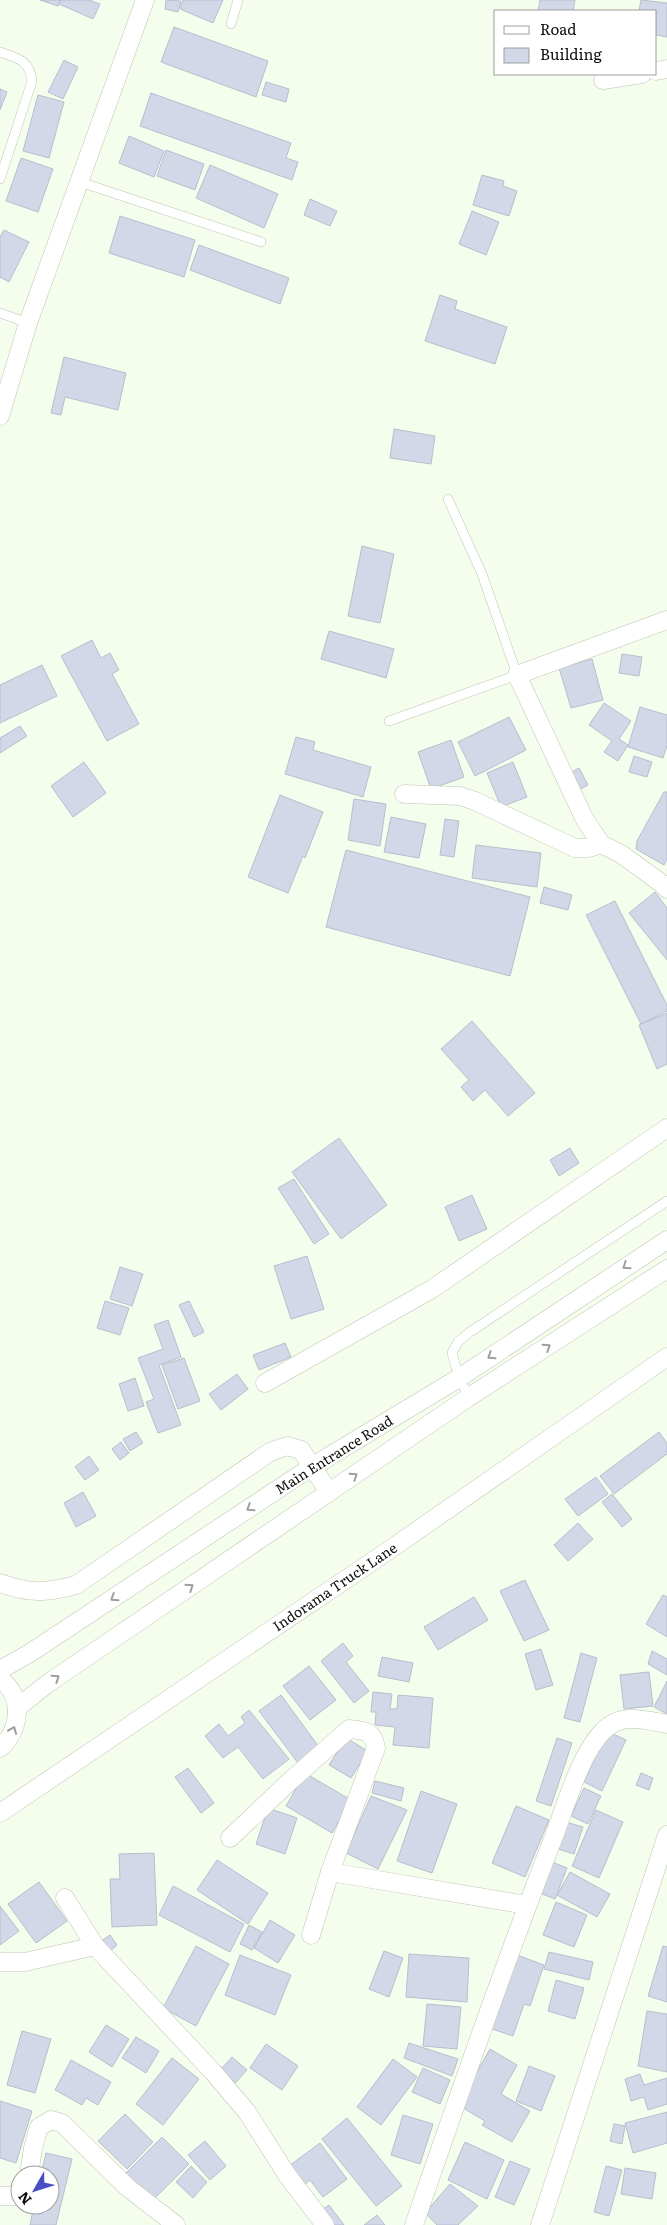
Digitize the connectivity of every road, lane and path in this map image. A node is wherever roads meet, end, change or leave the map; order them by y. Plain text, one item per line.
1 (145, 0) edge
2 (238, 0) edge
3 (231, 24) dead end
4 (0, 52) edge
5 (636, 75) edge
6 (603, 80) dead end
7 (0, 179) edge
8 (80, 182) junction
9 (261, 242) dead end
10 (0, 313) edge
11 (28, 324) junction
12 (0, 416) edge
13 (448, 499) dead end
14 (667, 620) edge
15 (517, 676) junction
16 (389, 722) dead end
17 (404, 794) dead end
18 (601, 844) junction
19 (665, 882) edge
20 (667, 1128) edge
21 (667, 1201) edge
22 (667, 1240) edge
23 (667, 1269) edge
24 (667, 1357) edge
25 (459, 1378) junction
26 (266, 1382) dead end
27 (469, 1397) junction
28 (313, 1466) junction
29 (329, 1492) junction
30 (0, 1582) edge
31 (0, 1670) edge
32 (0, 1679) edge
33 (17, 1708) junction
34 (667, 1724) edge
35 (0, 1748) edge
36 (0, 1813) edge
37 (667, 1835) edge
38 (230, 1838) dead end
39 (330, 1872) junction
40 (65, 1898) dead end
41 (527, 1905) junction
42 (311, 1935) dead end
43 (95, 1946) junction
44 (0, 1962) edge
45 (30, 2165) edge
46 (176, 2225) edge
47 (325, 2225) edge
48 (414, 2225) edge
49 (540, 2225) edge

1 - 8 street
2 - 3 lane
4 - 7 lane
5 - 6 street
8 - 9 lane
8 - 11 street
10 - 11 lane
11 - 12 street
13 - 15 lane
14 - 15 street
15 - 16 lane
15 - 18 street
17 - 18 street
18 - 19 street
20 - 26 street
21 - 25 lane
22 -> 25 street, Main Entrance Road
27 -> 23 street
24 - 36 street, Indorama Truck Lane
25 - 27 lane
25 - 28 street, Main Entrance Road
29 -> 27 street
28 - 29 street
28 - 30 street
28 -> 31 street, Main Entrance Road
33 -> 29 street
32 - 33 street
35 -> 33 street
34 - 41 street
37 - 49 street
38 - 39 street
39 - 41 street
39 - 42 street
40 - 43 street
41 - 48 street
43 - 44 street
43 - 47 street
45 - 46 street

